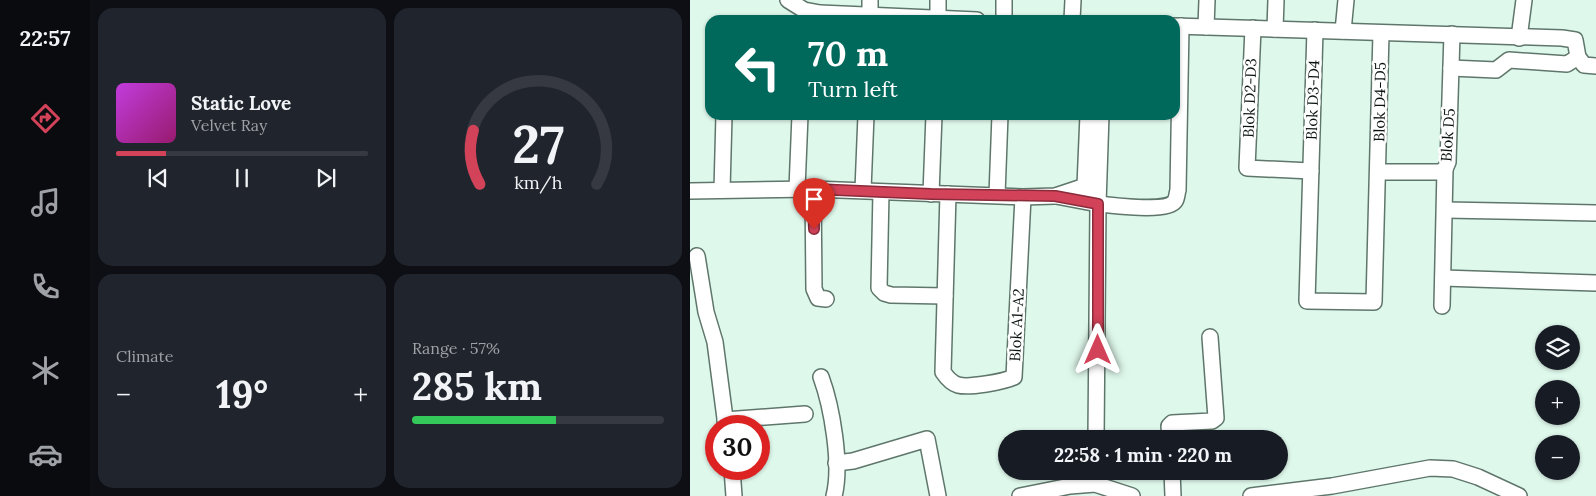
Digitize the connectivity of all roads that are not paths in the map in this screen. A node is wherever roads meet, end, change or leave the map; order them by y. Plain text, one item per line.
1 (788, 0) edge
2 (938, 0) edge
3 (1004, 0) edge
4 (1073, 0) edge
5 (1207, 0) edge
6 (1276, 0) edge
7 (1346, 0) edge
8 (1524, 0) edge
9 (804, 10) edge
10 (870, 12) edge
11 (899, 15) edge
12 (938, 15) edge
13 (1004, 15) edge
14 (1072, 15) edge
15 (1180, 26) edge
16 (1206, 27) junction
17 (1253, 28) junction
18 (1275, 29) junction
19 (1315, 30) junction
20 (1343, 31) junction
21 (1381, 33) junction
22 (1452, 34) junction
23 (1519, 38) junction
24 (1578, 57) junction
25 (1596, 66) edge
26 (1451, 68) junction
27 (724, 120) edge
28 (800, 120) edge
29 (866, 120) edge
30 (934, 120) edge
31 (1000, 120) edge
32 (1088, 120) edge
33 (1101, 120) edge
34 (1178, 120) edge
35 (1445, 170) junction
36 (1311, 171) junction
37 (1379, 172) junction
38 (1085, 186) junction
39 (797, 189) junction
40 (813, 189) junction
41 (722, 190) junction
42 (863, 190) junction
43 (690, 191) edge
44 (881, 192) junction
45 (931, 194) junction
46 (948, 194) junction
47 (997, 195) junction
48 (1023, 196) junction
49 (1055, 196) junction
50 (1098, 204) junction
51 (1445, 210) junction
52 (1596, 213) edge
53 (697, 256) dead end
54 (1443, 278) junction
55 (1596, 283) edge
56 (945, 296) junction
57 (826, 299) dead end
58 (1442, 306) dead end
59 (1210, 337) dead end
60 (821, 376) dead end
61 (805, 414) dead end
62 (725, 415) edge
63 (770, 418) edge
64 (1096, 430) edge
65 (1169, 430) edge
66 (836, 463) junction
67 (733, 480) edge
68 (1089, 480) edge
69 (1099, 480) edge
70 (1172, 480) edge
71 (734, 496) edge
72 (834, 496) edge
73 (938, 496) edge
74 (1020, 496) edge
75 (1132, 496) edge
76 (1173, 496) edge
77 (1251, 496) edge
78 (1519, 496) edge

1 - 9 street
2 - 12 street
3 - 13 street
4 - 14 street
5 - 16 street
6 - 18 street
7 - 20 street
8 - 23 street
9 - 10 street
10 - 11 street
15 - 16 street
16 - 17 street
17 - 18 street
17 - 36 street, Blok D2-D3
18 - 19 street
19 - 20 street
19 - 36 street, Blok D3-D4
20 - 21 street
21 - 22 street
21 - 37 street, Blok D4-D5
22 - 23 street
22 - 26 street, Blok D5
23 - 24 street
24 - 25 street
24 - 26 street
26 - 35 street, Blok D5
27 - 41 street
28 - 39 street
29 - 42 street
30 - 45 street
31 - 47 street
32 - 38 street
33 - 50 street
34 - 50 street
35 - 37 street, Blok D5
35 - 51 street
36 - 37 street, Blok D3-D4
38 - 49 street
38 - 50 street
39 - 40 street
39 - 41 street
40 - 42 street
40 - 57 street
41 - 43 street
42 - 44 street
44 - 45 street
44 - 56 street
45 - 46 street
46 - 47 street
46 - 56 street, Blok A1-A2
47 - 48 street
48 - 49 street
48 - 56 street, Blok A1-A2
49 - 50 street
50 - 64 street
51 - 52 street
51 - 54 street
53 - 62 street
54 - 55 street
54 - 58 street
59 - 65 street
60 - 66 street
61 - 63 street
66 - 72 street
66 - 73 street
67 - 71 street
68 - 74 street
69 - 75 street
70 - 76 street
77 - 78 street

